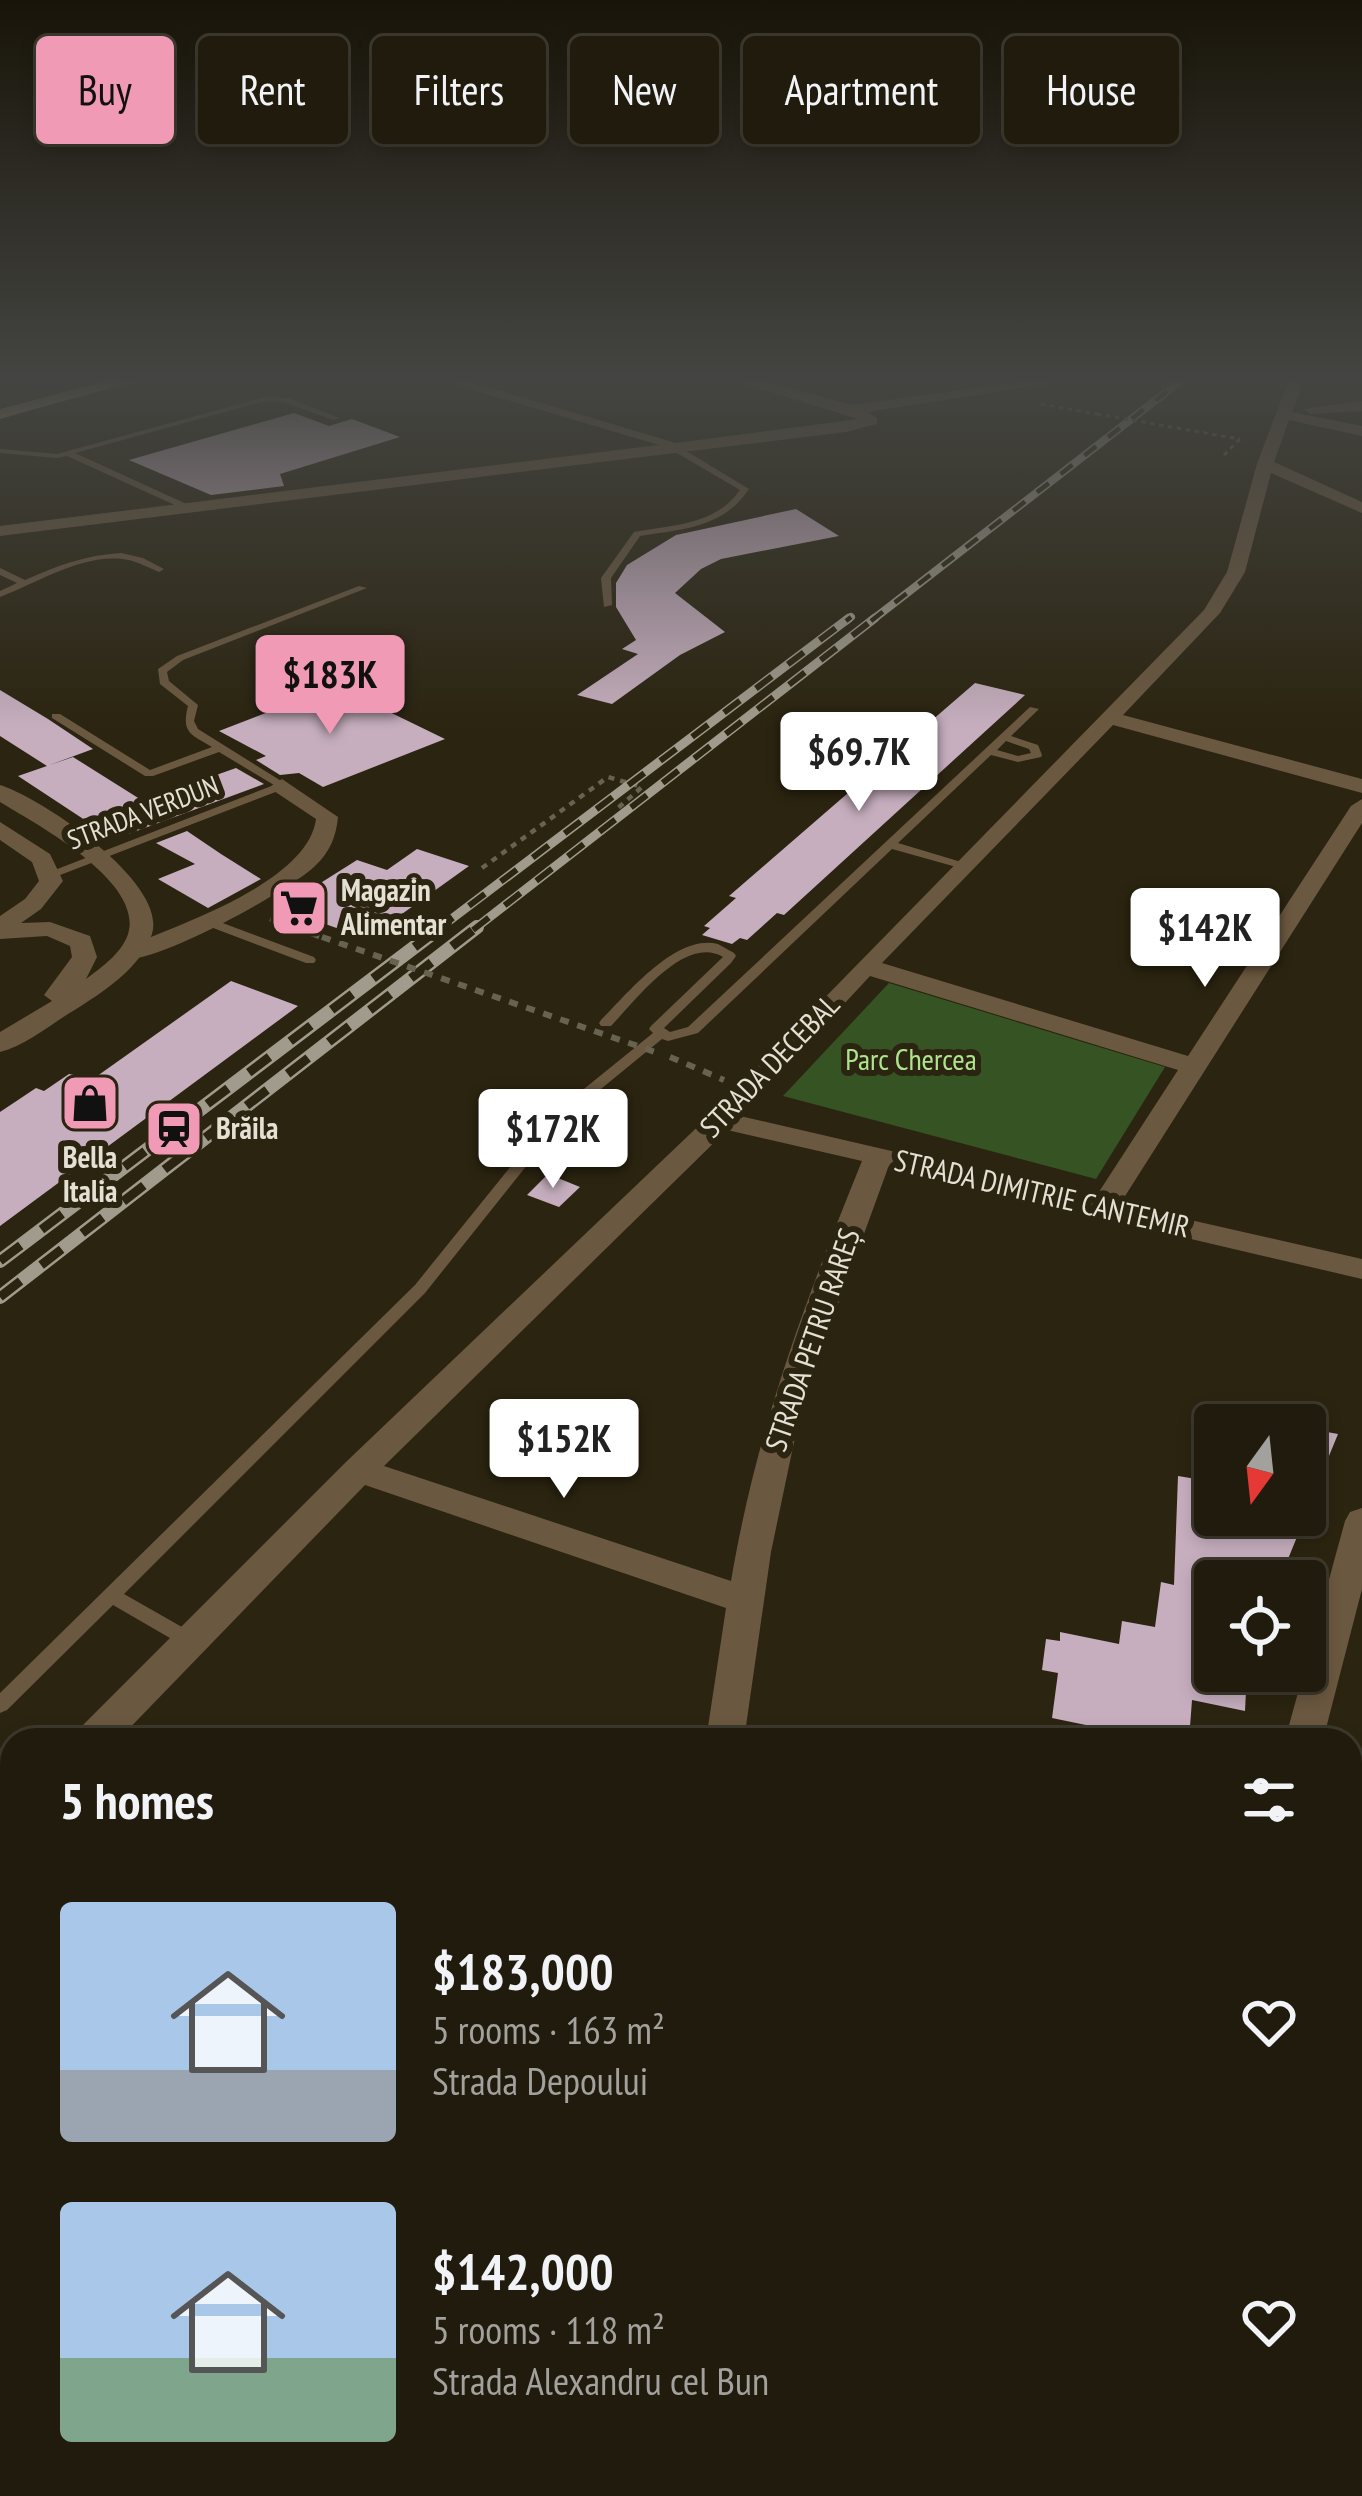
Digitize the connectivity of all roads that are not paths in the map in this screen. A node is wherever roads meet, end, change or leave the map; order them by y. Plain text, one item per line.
1 (161, 495) edge
2 (291, 495) edge
3 (742, 495) edge
4 (1256, 495) edge
5 (1334, 495) edge
6 (188, 508) junction
7 (1362, 508) edge
8 (0, 531) edge
9 (159, 569) dead end
10 (0, 571) edge
11 (26, 584) junction
12 (362, 588) dead end
13 (0, 594) edge
14 (607, 605) dead end
15 (1034, 709) dead end
16 (56, 716) dead end
17 (1112, 718) junction
18 (1003, 737) junction
19 (220, 748) junction
20 (988, 751) junction
21 (1362, 785) edge
22 (282, 786) junction
23 (0, 792) edge
24 (1362, 806) edge
25 (0, 829) edge
26 (888, 844) junction
27 (96, 856) junction
28 (964, 866) junction
29 (51, 875) junction
30 (204, 920) junction
31 (0, 930) edge
32 (130, 954) junction
33 (310, 960) dead end
34 (865, 966) junction
35 (34, 1022) junction
36 (606, 1023) dead end
37 (660, 1034) junction
38 (0, 1044) edge
39 (1192, 1066) junction
40 (721, 1120) junction
41 (879, 1155) junction
42 (1103, 1208) junction
43 (1362, 1269) edge
44 (359, 1470) junction
45 (1362, 1521) edge
46 (114, 1597) junction
47 (746, 1600) junction
48 (192, 1642) junction
49 (0, 1706) edge
50 (104, 1728) edge
51 (727, 1728) edge
52 (1307, 1728) edge

1 - 6 lane
2 - 6 street
3 - 14 lane
4 - 17 street, STRADA DECEBAL
5 - 7 street
6 - 8 street
9 - 11 lane
10 - 11 lane
11 - 13 lane
12 - 19 lane, STRADA VERDUN
15 - 18 lane
16 - 19 lane
17 - 21 street
17 - 28 street, STRADA DECEBAL
18 - 20 lane
18 - 20 lane
19 - 22 lane, STRADA VERDUN
20 - 26 lane
22 - 27 lane, STRADA VERDUN
22 - 30 street
23 - 27 street
24 - 39 street
25 - 29 street
26 - 28 lane
26 - 37 lane
27 - 29 lane, STRADA VERDUN
27 - 32 street
28 - 34 street, STRADA DECEBAL
29 - 31 street
30 - 32 street
30 - 33 lane
31 - 35 street
32 - 35 street
34 - 39 street
34 - 40 street, STRADA DECEBAL
35 - 38 street
36 - 37 lane
37 - 46 lane
39 - 42 street
40 - 41 street, STRADA DIMITRIE CANTEMIR
40 - 44 street, STRADA DECEBAL
41 - 42 street, STRADA DIMITRIE CANTEMIR
41 - 47 street, STRADA PETRU RAREȘ
42 - 43 street, STRADA DIMITRIE CANTEMIR
44 - 47 street
44 - 48 street, STRADA DECEBAL
45 - 52 street
46 - 48 lane
46 - 49 lane
47 - 51 street, STRADA PETRU RAREȘ
48 - 50 street, STRADA DECEBAL

